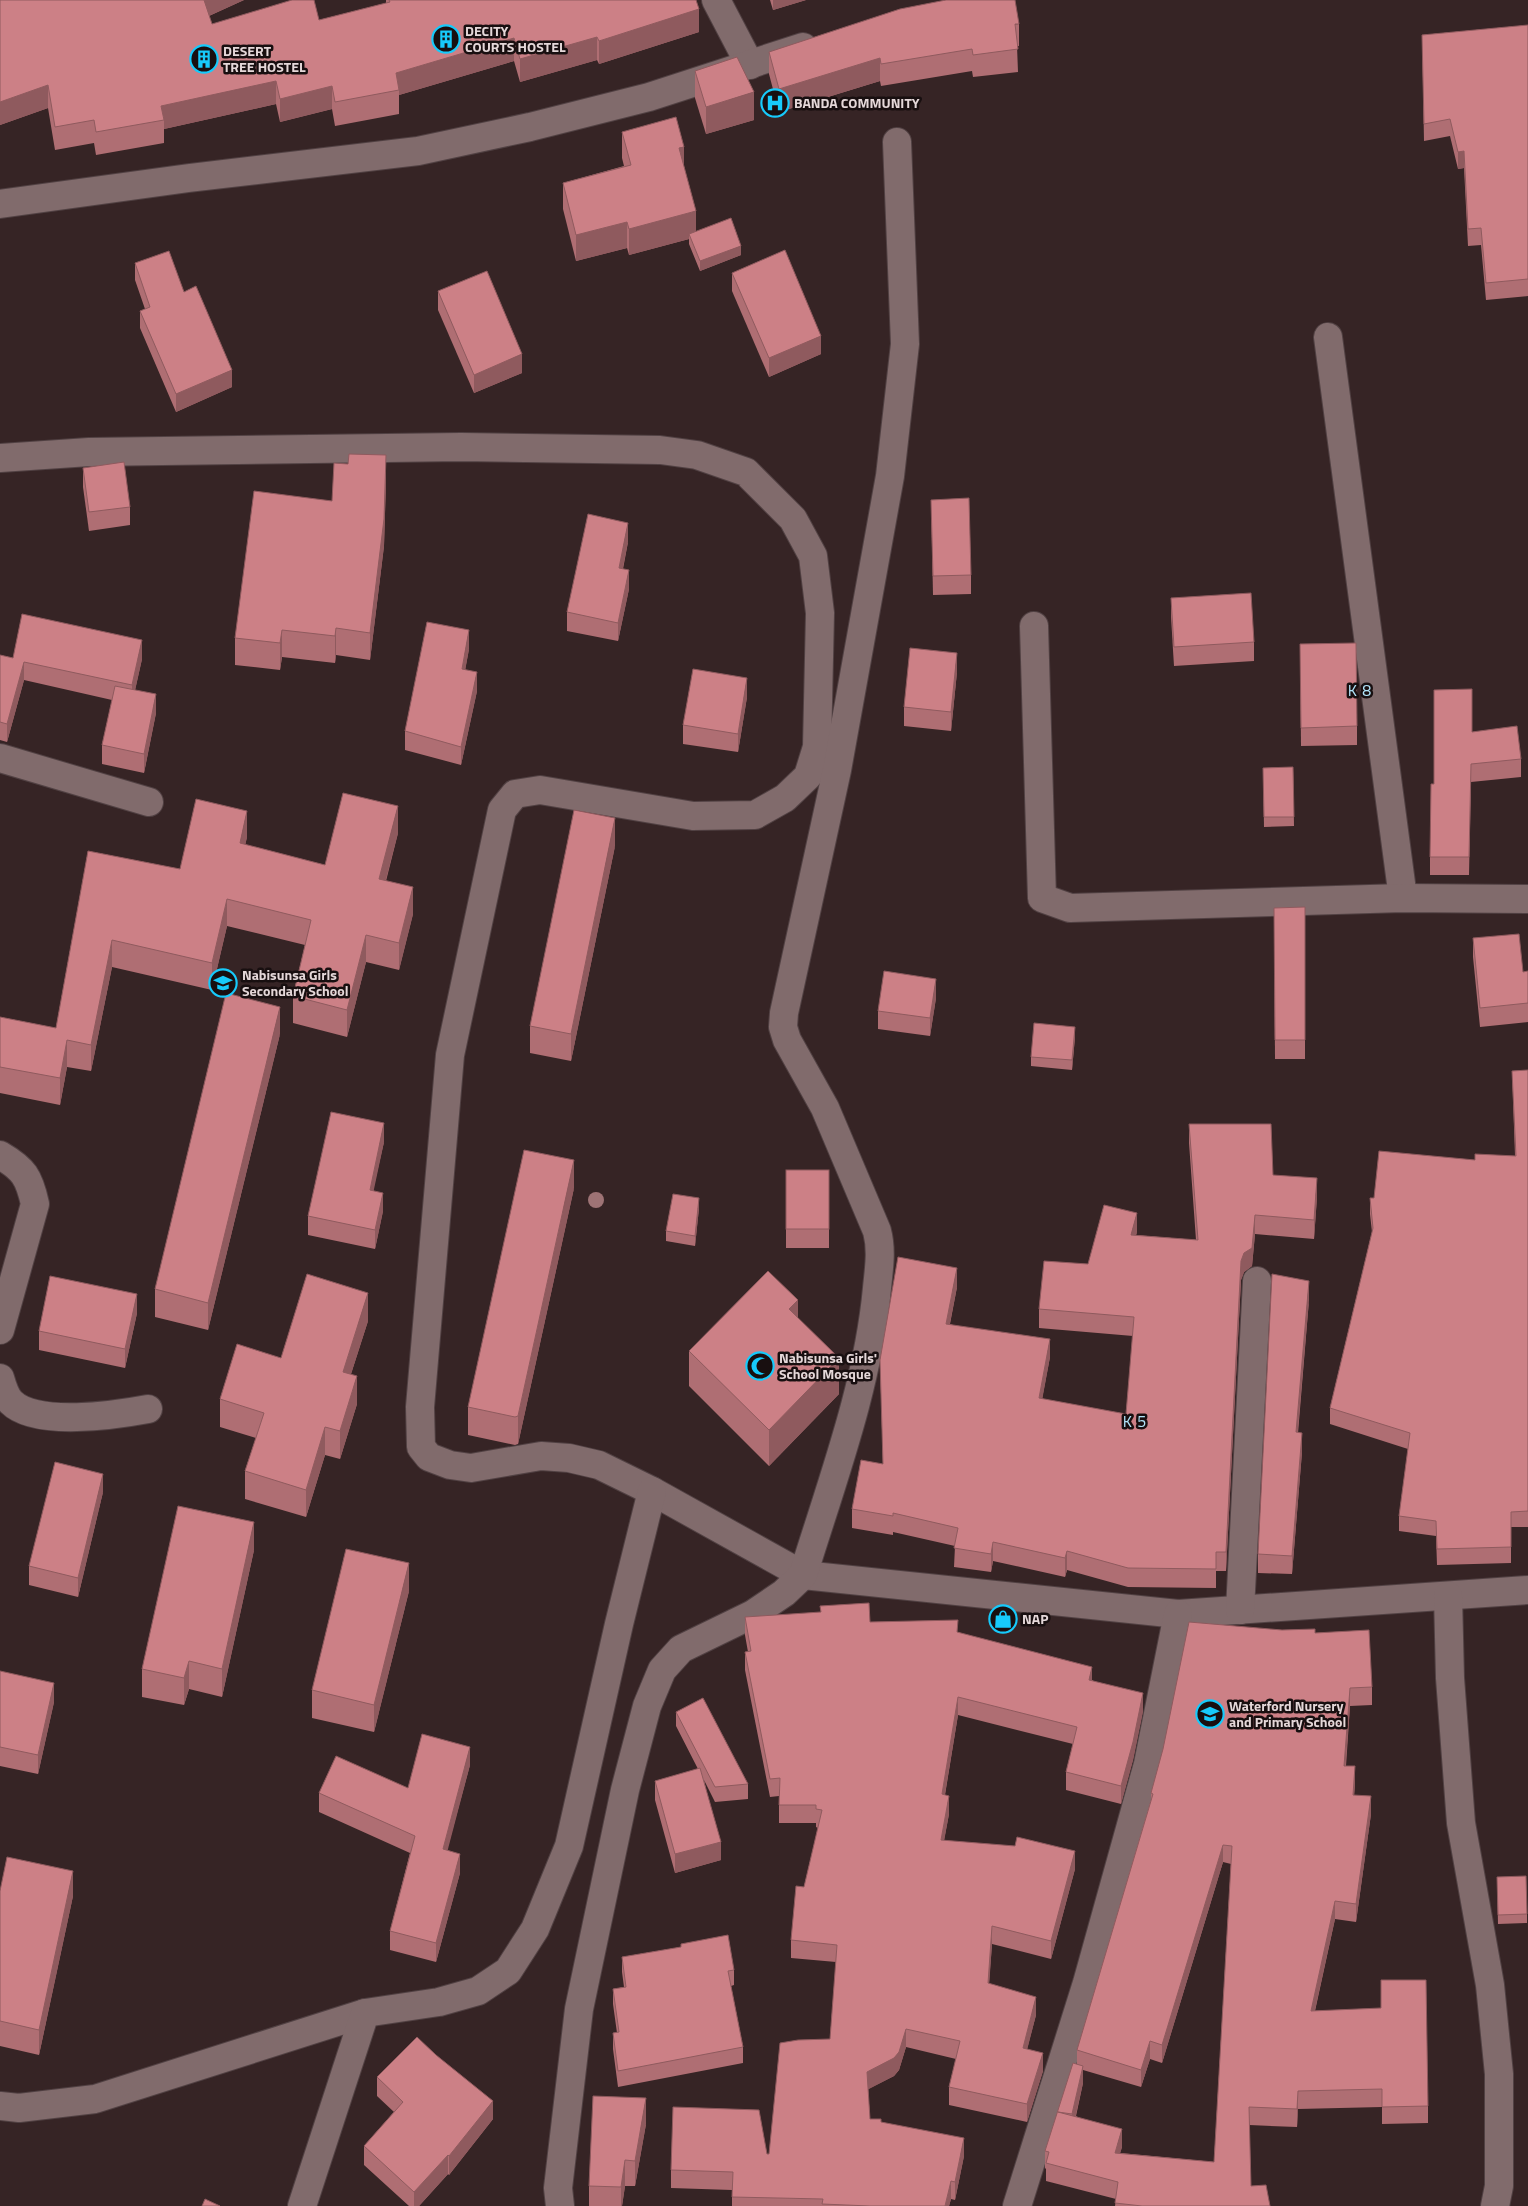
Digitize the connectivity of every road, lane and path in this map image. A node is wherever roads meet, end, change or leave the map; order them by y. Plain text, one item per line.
1 (716, 0) edge
2 (823, 40) edge
3 (750, 65) junction
4 (897, 142) dead end
5 (0, 204) edge
6 (1328, 337) dead end
7 (0, 458) edge
8 (1034, 626) dead end
9 (0, 758) edge
10 (149, 802) dead end
11 (1403, 898) junction
12 (1528, 899) edge
13 (0, 1155) edge
14 (1257, 1281) dead end
15 (0, 1330) edge
16 (0, 1378) edge
17 (148, 1409) dead end
18 (652, 1491) junction
19 (803, 1575) junction
20 (1528, 1590) edge
21 (1448, 1596) junction
22 (1240, 1610) junction
23 (1178, 1614) junction
24 (365, 2014) junction
25 (0, 2106) edge
26 (302, 2206) edge
27 (560, 2206) edge
28 (1017, 2206) edge
29 (1495, 2206) edge

1 - 3 street
2 - 3 street
3 - 5 street
4 - 19 street
6 - 11 street
7 - 18 street
8 - 11 street
9 - 10 street
11 - 12 street
13 - 15 street
14 - 22 street
16 - 17 street
18 - 19 street
18 - 24 street
19 - 23 street
19 - 27 street
20 - 21 street
21 - 22 street
21 - 29 street
22 - 23 street
23 - 28 street
24 - 25 street
24 - 26 street

